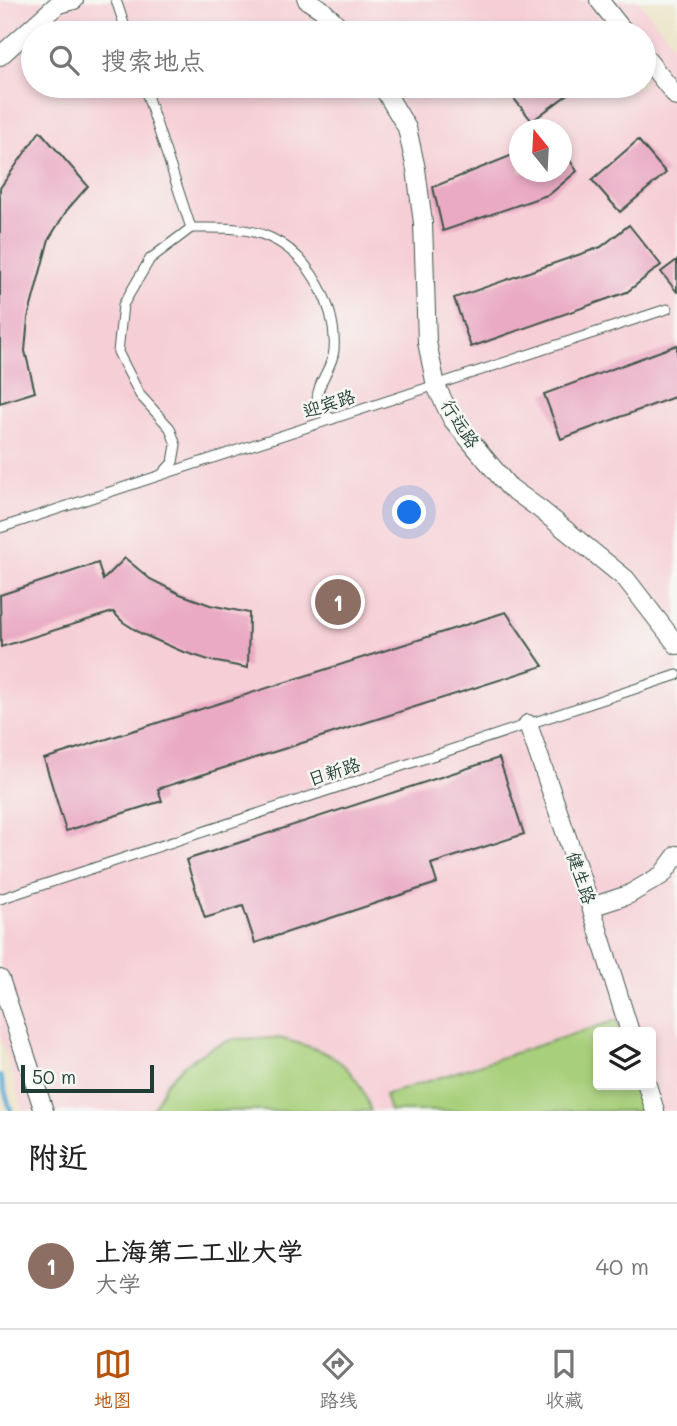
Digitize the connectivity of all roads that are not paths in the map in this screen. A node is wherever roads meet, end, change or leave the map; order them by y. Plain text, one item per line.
1 (74, 0) edge
2 (116, 0) edge
3 (599, 0) edge
4 (320, 3) edge
5 (39, 21) edge
6 (123, 21) edge
7 (336, 21) edge
8 (616, 21) edge
9 (21, 37) edge
10 (0, 56) edge
11 (656, 71) edge
12 (677, 97) edge
13 (148, 98) edge
14 (389, 98) edge
15 (191, 228) junction
16 (667, 309) dead end
17 (436, 386) junction
18 (333, 419) junction
19 (161, 476) junction
20 (0, 528) edge
21 (677, 645) edge
22 (677, 675) edge
23 (528, 724) junction
24 (677, 855) edge
25 (0, 899) edge
26 (591, 907) junction
27 (0, 979) edge
28 (628, 1027) edge
29 (649, 1090) edge
30 (44, 1111) edge
31 (655, 1111) edge

1 - 5 street
2 - 6 lane
3 - 8 street
4 - 7 street
9 - 10 street
11 - 12 street
13 - 15 lane
14 - 17 street, 行远路
15 - 18 lane
15 - 19 lane
16 - 17 lane, 迎宾路
17 - 18 lane, 迎宾路
17 - 21 street, 行远路
18 - 19 lane, 迎宾路
19 - 20 lane, 迎宾路
22 - 23 lane, 日新路
23 - 25 lane, 日新路
23 - 26 street, 健生路
24 - 26 street
26 - 28 street, 健生路
27 - 30 street
29 - 31 street

